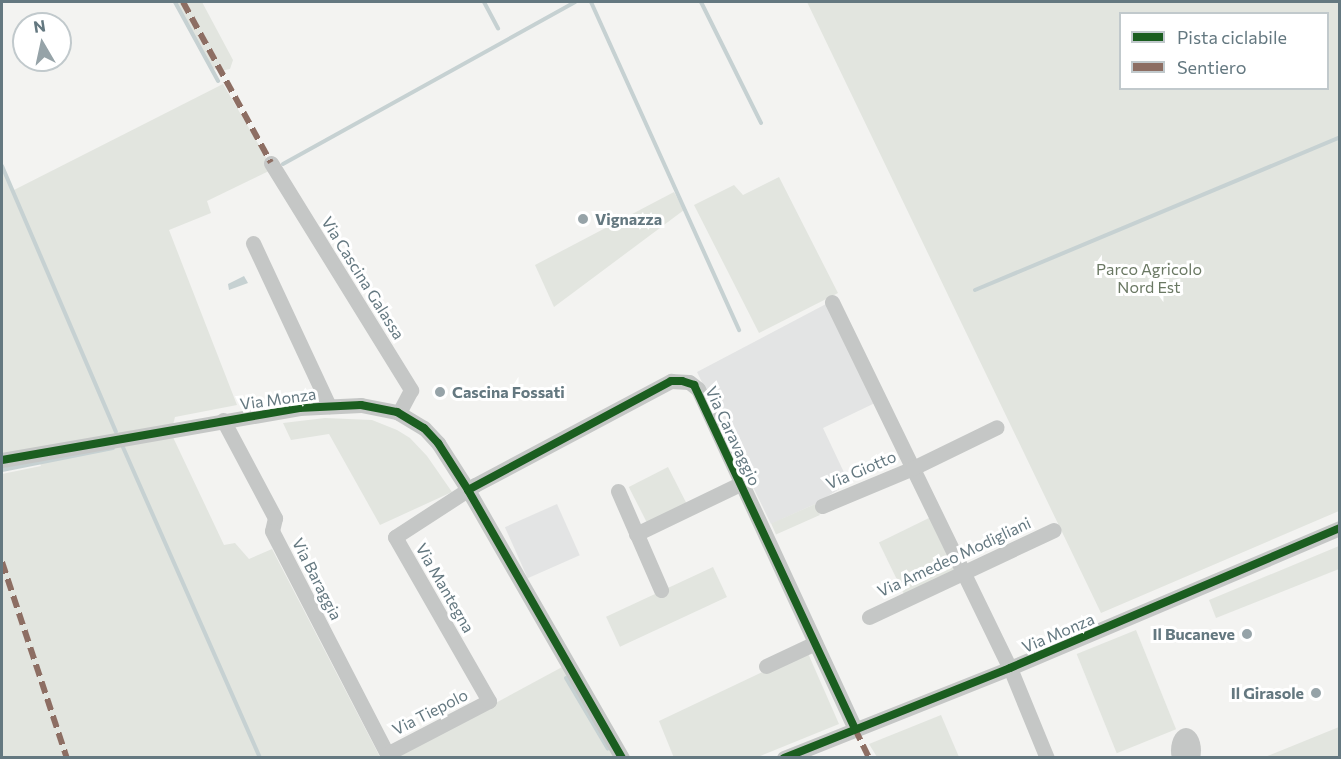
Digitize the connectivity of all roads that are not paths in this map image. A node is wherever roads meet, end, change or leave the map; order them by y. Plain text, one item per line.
1 (271, 163) dead end
2 (253, 243) dead end
3 (832, 302) dead end
4 (329, 406) junction
5 (399, 413) junction
6 (223, 420) junction
7 (997, 427) dead end
8 (2, 460) edge
9 (913, 468) junction
10 (740, 484) junction
11 (468, 490) junction
12 (618, 491) dead end
13 (822, 506) dead end
14 (1340, 528) edge
15 (1054, 530) dead end
16 (636, 534) junction
17 (964, 573) junction
18 (661, 590) dead end
19 (869, 617) dead end
20 (815, 643) junction
21 (766, 666) dead end
22 (1010, 668) junction
23 (489, 701) joint
24 (855, 729) junction
25 (387, 754) joint
26 (622, 758) edge
27 (784, 758) edge
28 (1047, 758) edge

1 - 5 street, Via Cascina Galassa
2 - 4 street
3 - 9 street
4 - 5 street, Via Monza
4 - 6 street, Via Monza
5 - 11 street, Via Monza
6 - 8 street, Via Monza
6 - 25 street, Via Baraggia
7 - 9 street, Via Giotto
9 - 13 street, Via Giotto
9 - 17 street
10 - 11 street, Via Caravaggio
10 - 16 street
10 - 20 street, Via Caravaggio
11 - 23 street, Via Mantegna
11 - 26 street, Via Monza
12 - 16 street
14 - 22 street, Via Monza
15 - 17 street, Via Amedeo Modigliani
16 - 18 street
17 - 19 street, Via Amedeo Modigliani
17 - 22 street
20 - 21 street
20 - 24 street, Via Caravaggio
22 - 24 street, Via Monza
22 - 28 street
23 - 25 street, Via Tiepolo
24 - 27 street, Via Monza

